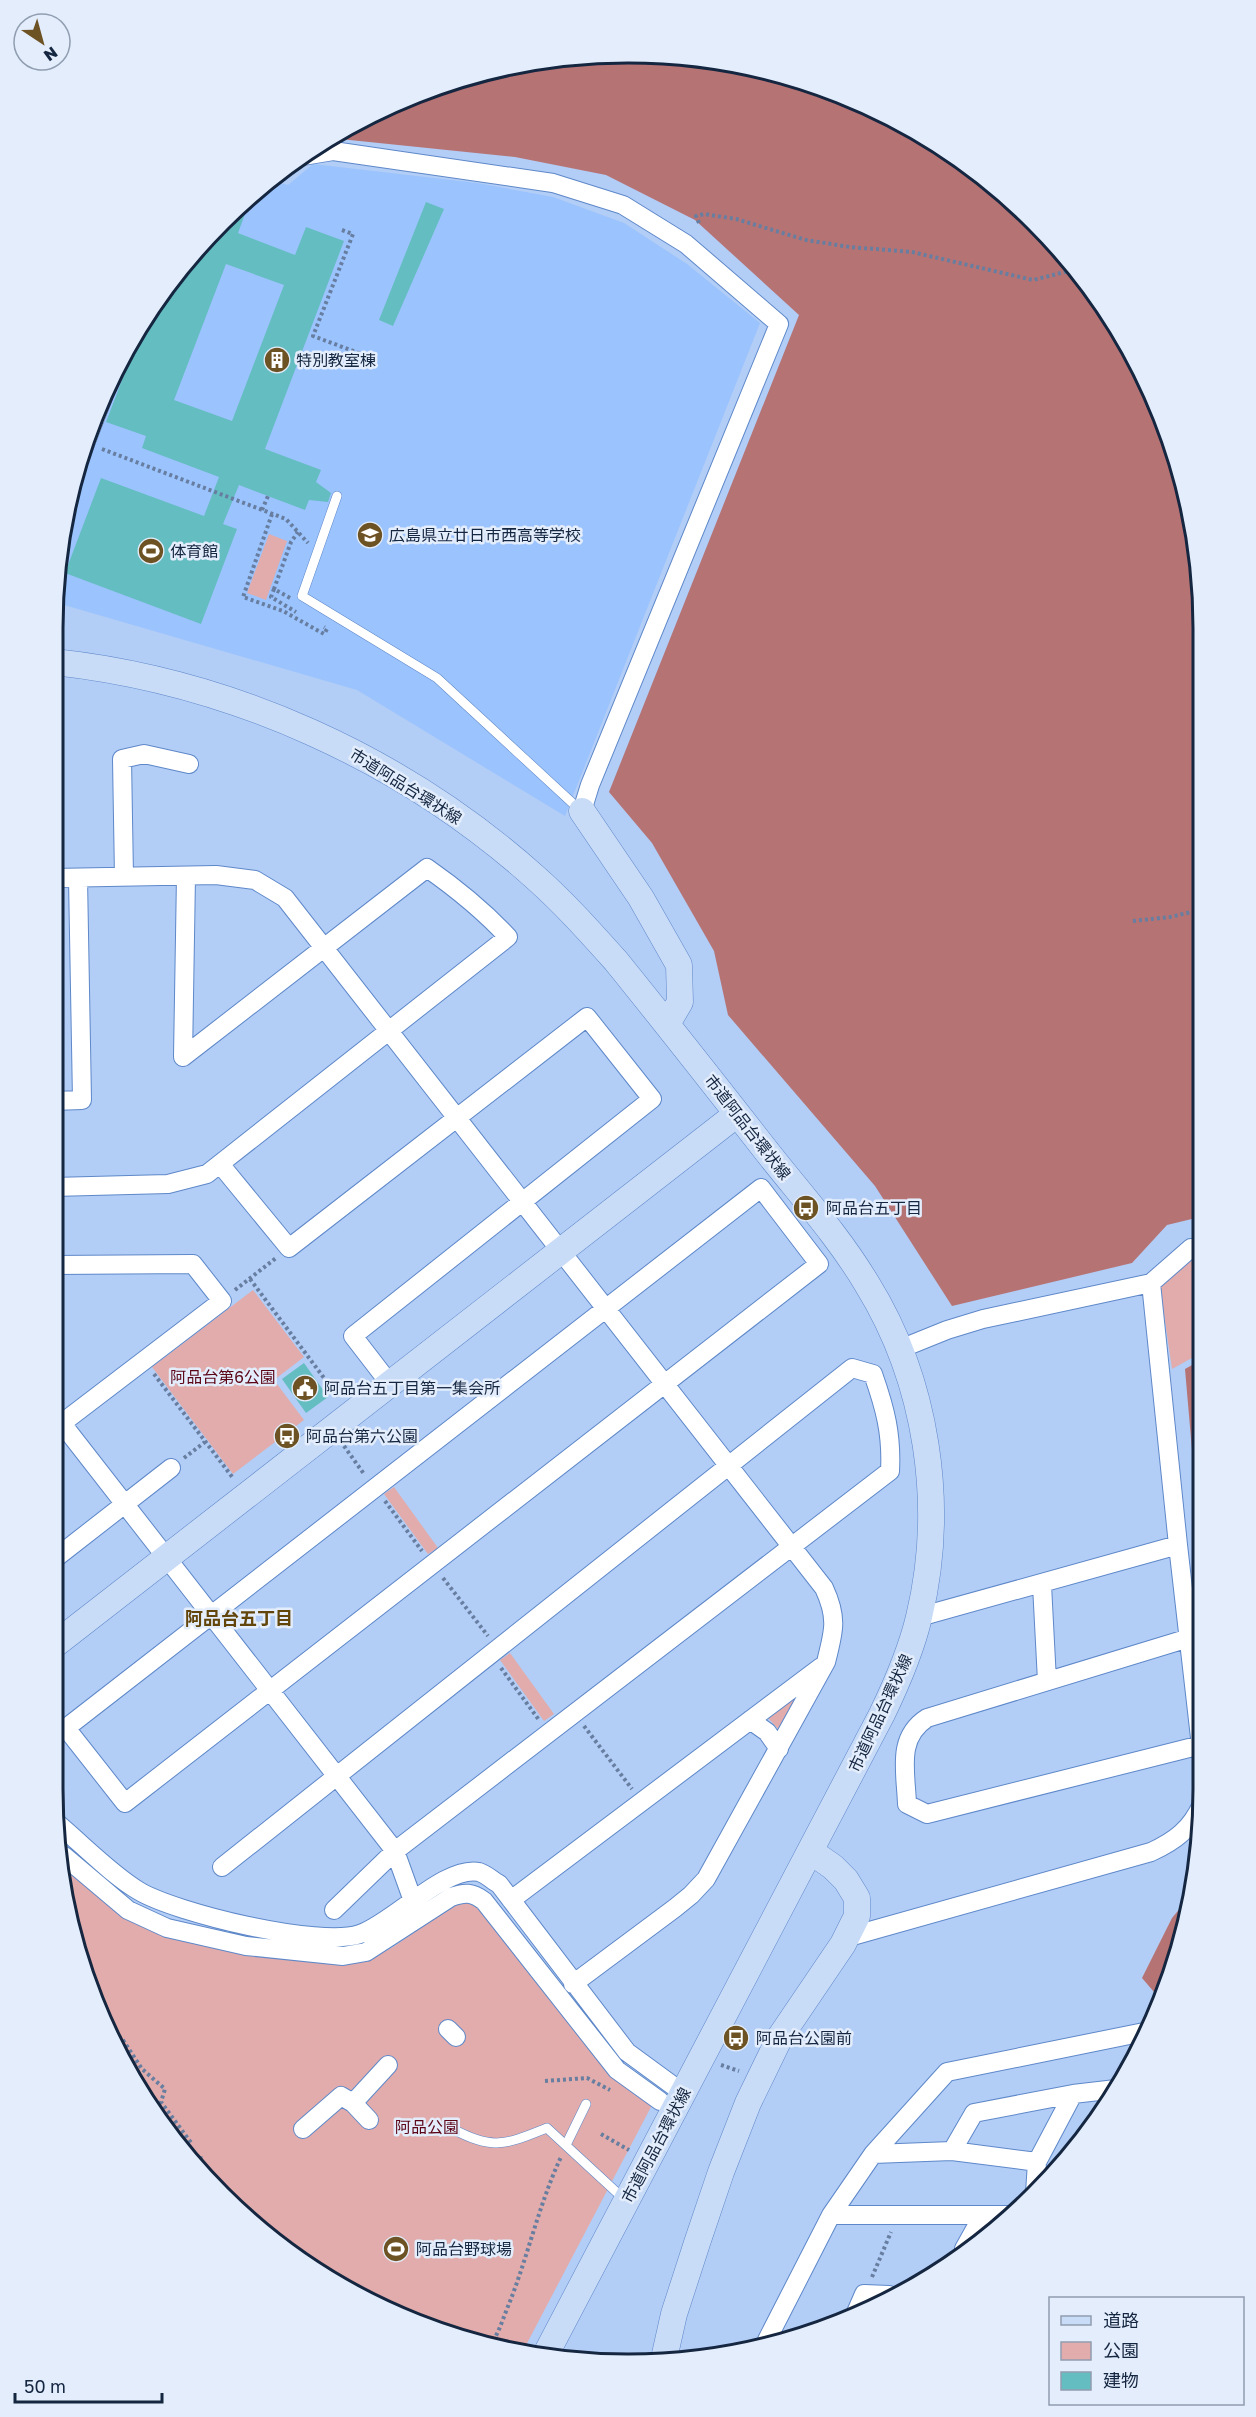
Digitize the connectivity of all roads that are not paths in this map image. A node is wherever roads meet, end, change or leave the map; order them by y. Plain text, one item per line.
1 (322, 154) edge
2 (337, 496) dead end
3 (63, 663) edge
4 (189, 765) dead end
5 (582, 812) junction
6 (186, 876) junction
7 (124, 877) junction
8 (63, 878) edge
9 (78, 878) junction
10 (324, 948) junction
11 (667, 1024) junction
12 (389, 1031) junction
13 (63, 1101) edge
14 (737, 1114) junction
15 (457, 1118) junction
16 (220, 1164) junction
17 (63, 1187) edge
18 (522, 1202) junction
19 (1191, 1248) dead end
20 (561, 1251) junction
21 (63, 1265) edge
22 (1151, 1283) junction
23 (606, 1309) junction
24 (900, 1349) junction
25 (390, 1384) junction
26 (665, 1384) junction
27 (63, 1417) edge
28 (63, 1430) edge
29 (728, 1465) junction
30 (171, 1468) road end
31 (125, 1504) junction
32 (1178, 1545) junction
33 (792, 1546) junction
34 (63, 1552) edge
35 (166, 1557) junction
36 (1042, 1585) junction
37 (211, 1615) junction
38 (919, 1617) junction
39 (63, 1638) edge
40 (1189, 1638) junction
41 (826, 1662) junction
42 (1193, 1673) edge
43 (1047, 1681) junction
44 (270, 1691) junction
45 (750, 1720) junction
46 (779, 1749) junction
47 (1193, 1753) edge
48 (336, 1776) junction
49 (1192, 1821) edge
50 (64, 1829) edge
51 (395, 1851) junction
52 (810, 1851) junction
53 (68, 1859) edge
54 (222, 1867) dead end
55 (511, 1900) junction
56 (413, 1901) junction
57 (334, 1910) dead end
58 (845, 1938) junction
59 (573, 1984) junction
60 (1137, 2033) edge
61 (388, 2065) dead end
62 (1106, 2090) edge
63 (1073, 2094) junction
64 (672, 2097) junction
65 (353, 2103) junction
66 (586, 2104) dead end
67 (369, 2120) dead end
68 (303, 2129) dead end
69 (453, 2129) dead end
70 (566, 2145) junction
71 (952, 2151) junction
72 (873, 2154) junction
73 (1037, 2162) junction
74 (1036, 2181) edge
75 (627, 2201) junction
76 (831, 2215) junction
77 (983, 2215) junction
78 (1000, 2215) edge
79 (970, 2239) edge
80 (880, 2295) edge
81 (860, 2304) edge
82 (769, 2336) edge
83 (549, 2348) edge
84 (665, 2353) edge

1 - 5 street
2 - 5 lane
3 - 11 street, 市道阿品台環状線
4 - 7 street
5 - 11 street
6 - 7 street
6 - 10 street
6 - 10 street
7 - 9 street
8 - 9 street
9 - 13 street
10 - 12 street
10 - 12 street
11 - 14 street, 市道阿品台環状線
12 - 15 street
12 - 16 street
14 - 20 street
14 - 24 street, 市道阿品台環状線
15 - 16 street
15 - 18 street
15 - 18 street
16 - 17 street
18 - 20 street
18 - 25 street
19 - 22 street
20 - 23 street
20 - 25 street
21 - 27 street
22 - 24 street
22 - 32 street
23 - 26 street
23 - 26 street
23 - 37 street
24 - 38 street, 市道阿品台環状線
25 - 35 street
26 - 29 street
26 - 44 street
28 - 31 street
29 - 33 street
29 - 33 street
29 - 48 street
30 - 31 street
31 - 34 street
31 - 35 street
32 - 36 street
32 - 40 street
33 - 41 street
33 - 51 street
35 - 37 street
35 - 39 street
36 - 38 street
36 - 43 street
37 - 44 street
37 - 44 street
38 - 52 street, 市道阿品台環状線
40 - 42 street
40 - 43 street
41 - 45 street
41 - 46 street
43 - 47 street
44 - 48 street
45 - 46 street
45 - 55 street
46 - 59 street
48 - 51 street
48 - 54 street
49 - 58 street
50 - 56 street
51 - 56 street
51 - 57 street
52 - 58 street
52 - 64 street, 市道阿品台環状線
53 - 64 street
55 - 56 street
55 - 59 street
58 - 84 street
59 - 64 street
60 - 72 street
61 - 65 street
62 - 63 street
63 - 71 street
63 - 73 street
64 - 75 street, 市道阿品台環状線
65 - 67 street
65 - 68 street
66 - 70 lane
69 - 70 lane
70 - 75 lane
71 - 72 street
71 - 73 street
72 - 76 street
73 - 74 street
75 - 83 street, 市道阿品台環状線
76 - 77 street
76 - 82 street
77 - 78 street
77 - 79 street
80 - 81 street

